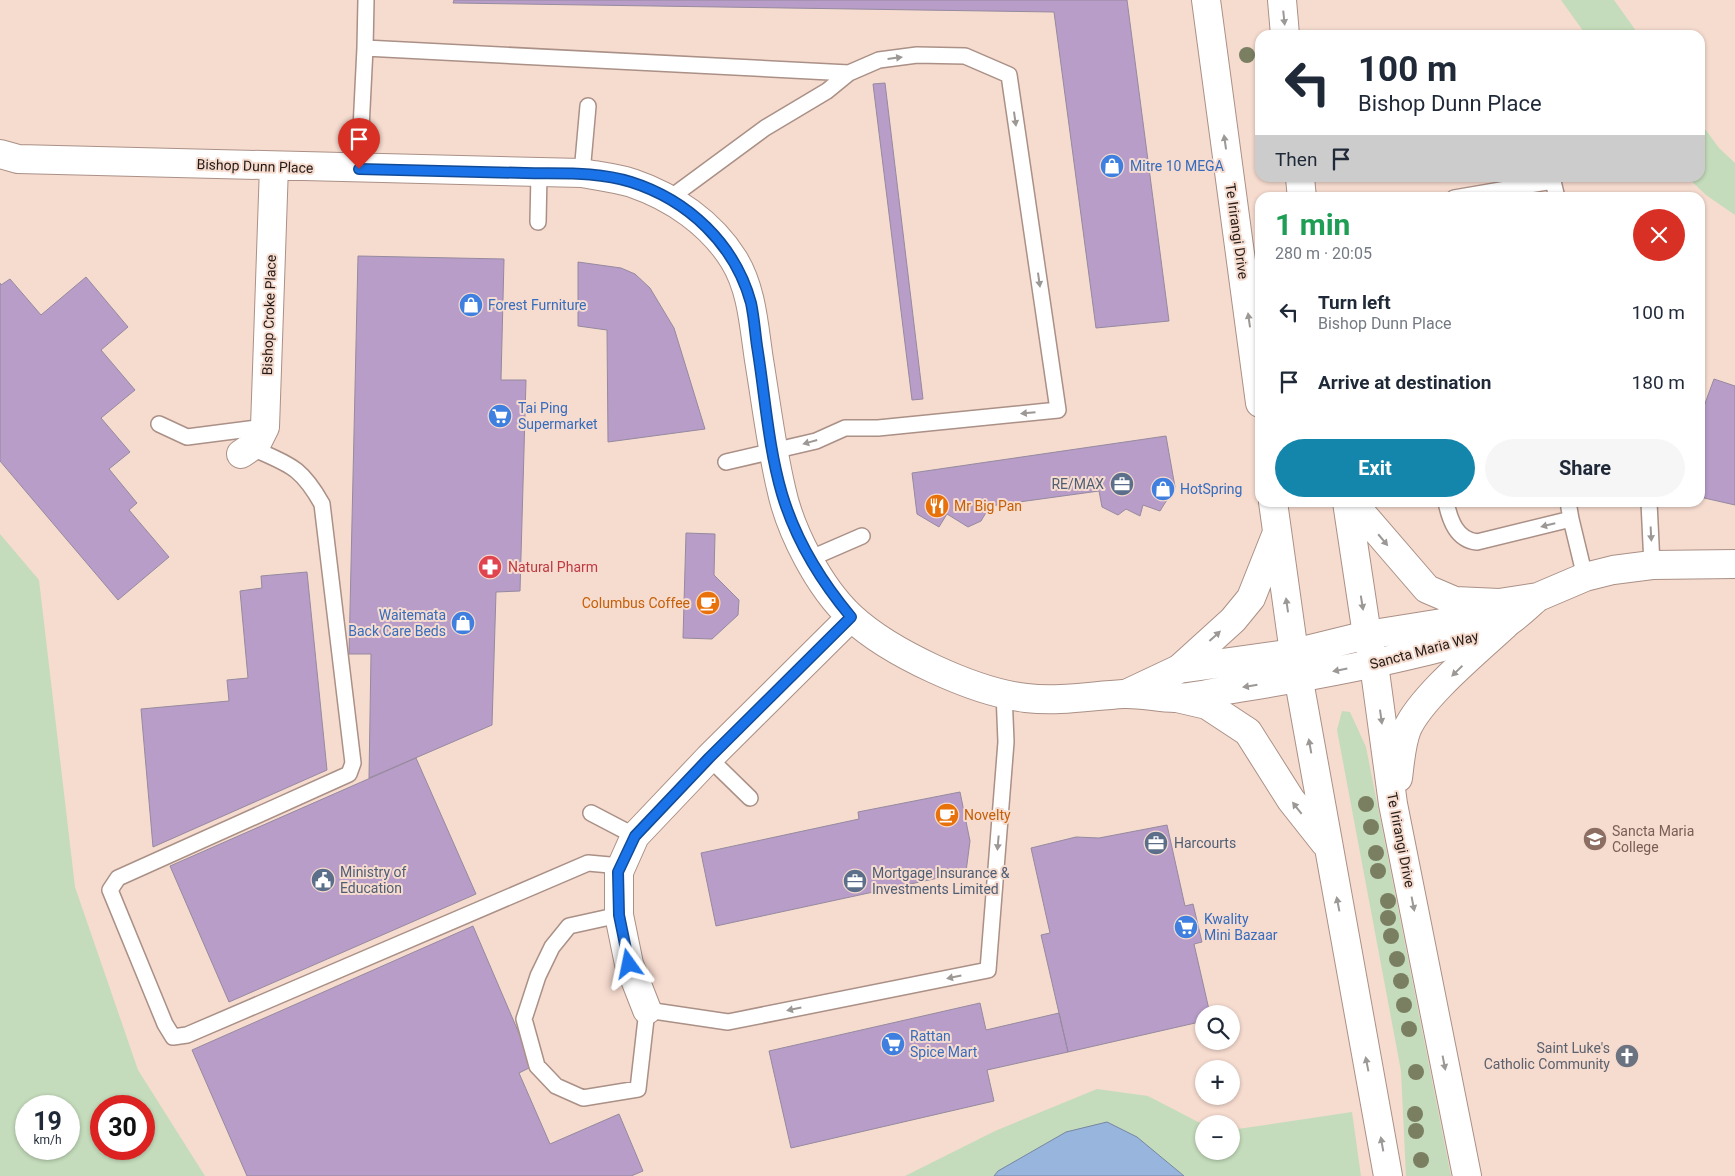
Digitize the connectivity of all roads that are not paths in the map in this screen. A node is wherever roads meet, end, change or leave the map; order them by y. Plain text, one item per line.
1 (366, 0) edge
2 (1206, 0) edge
3 (1282, 0) edge
4 (1285, 30) edge
5 (365, 48) junction
6 (848, 72) junction
7 (588, 106) dead end
8 (0, 154) edge
9 (274, 166) junction
10 (359, 169) junction
11 (582, 173) junction
12 (539, 174) junction
13 (1547, 182) edge
14 (1489, 192) edge
15 (670, 198) junction
16 (538, 222) dead end
17 (1255, 366) edge
18 (159, 424) dead end
19 (252, 443) junction
20 (773, 452) junction
21 (726, 462) dead end
22 (1274, 507) edge
23 (1348, 507) edge
24 (1356, 507) edge
25 (1448, 507) edge
26 (1569, 507) edge
27 (1649, 507) edge
28 (1571, 519) junction
29 (1277, 531) junction
30 (862, 536) dead end
31 (809, 559) junction
32 (1735, 564) edge
33 (1652, 565) junction
34 (1585, 578) junction
35 (1502, 614) junction
36 (851, 617) junction
37 (1367, 635) junction
38 (1374, 664) junction
39 (1296, 666) junction
40 (1179, 668) junction
41 (1004, 693) junction
42 (1126, 694) junction
43 (1176, 698) junction
44 (709, 758) junction
45 (750, 798) dead end
46 (1394, 804) junction
47 (591, 813) dead end
48 (635, 836) junction
49 (1327, 846) junction
50 (621, 866) junction
51 (619, 915) junction
52 (647, 1010) junction
53 (1388, 1176) edge
54 (1467, 1176) edge

1 - 5 lane
17 -> 2 street, Te Irirangi Drive
3 -> 4 street
5 - 6 lane
5 - 10 lane
6 - 15 lane
6 -> 20 lane
7 - 11 lane
8 - 9 street, Bishop Dunn Place
9 - 10 street, Bishop Dunn Place
9 - 19 street, Bishop Croke Place
10 - 12 street, Bishop Dunn Place
11 - 12 street, Bishop Dunn Place
11 - 15 street, Bishop Dunn Place
12 - 16 lane
13 - 14 lane
15 - 20 street, Bishop Dunn Place
18 - 19 lane
19 - 50 lane
20 - 21 lane
20 - 31 street, Bishop Dunn Place
22 - 29 street
23 -> 37 street, Te Irirangi Drive
24 -> 35 street
28 -> 25 lane
26 - 28 lane
27 -> 33 lane
28 - 34 lane
39 -> 29 street
40 -> 29 street
30 - 31 lane
31 - 36 street, Bishop Dunn Place
32 - 33 street, Sancta Maria Way
33 - 34 street, Sancta Maria Way
34 - 35 street, Sancta Maria Way
35 - 37 street, Sancta Maria Way
35 - 38 street, Sancta Maria Way
35 -> 46 street
36 - 41 street, Bishop Dunn Place
36 - 44 street
37 - 38 street, Te Irirangi Drive
37 - 39 street, Sancta Maria Way
38 -> 39 street, Sancta Maria Way
38 -> 46 street, Te Irirangi Drive
39 - 40 street, Bishop Dunn Place
39 -> 43 street, Bishop Dunn Place
49 -> 39 street
40 - 42 street, Bishop Dunn Place
41 - 42 street, Bishop Dunn Place
41 -> 52 lane
42 - 43 street, Bishop Dunn Place
49 -> 43 street
44 - 45 lane
44 - 48 street
46 -> 54 street, Te Irirangi Drive
47 - 48 lane
48 - 50 street
53 -> 49 street
50 - 51 street
51 - 52 street
51 - 52 lane

